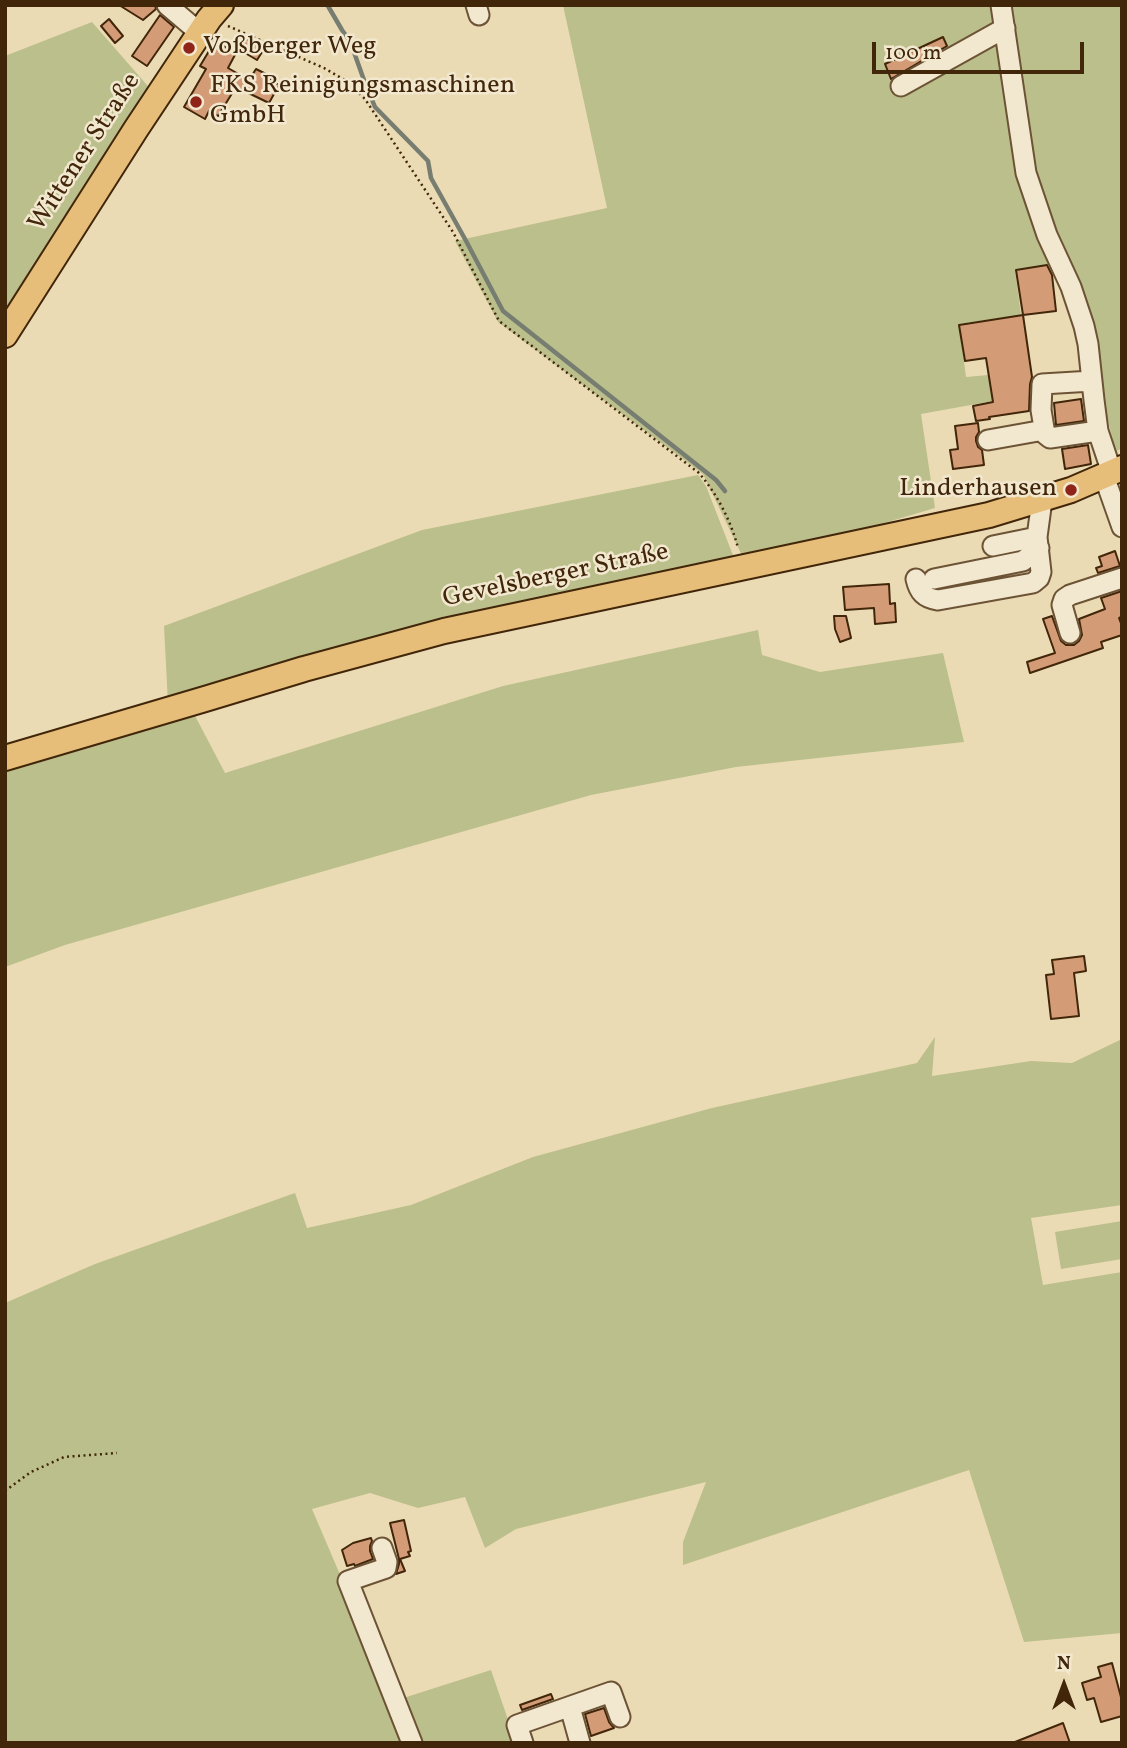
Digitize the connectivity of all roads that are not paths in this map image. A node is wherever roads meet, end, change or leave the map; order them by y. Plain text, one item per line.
1 (167, 5) edge
2 (1001, 5) edge
3 (210, 19) edge
4 (1004, 28) junction
5 (901, 86) dead end
6 (5, 335) edge
7 (1092, 381) junction
8 (1044, 430) junction
9 (1098, 431) junction
10 (988, 440) dead end
11 (1112, 472) edge
12 (1042, 500) junction
13 (1122, 527) edge
14 (1038, 542) junction
15 (993, 546) dead end
16 (1122, 578) edge
17 (925, 579) dead end
18 (1070, 633) dead end
19 (5, 758) edge
20 (382, 1548) dead end
21 (570, 1707) junction
22 (620, 1717) dead end
23 (412, 1743) edge
24 (523, 1743) edge
25 (580, 1743) edge

1 - 3 street
2 - 4 street
3 - 6 main road, Wittener Straße
4 - 5 street
4 - 7 street
7 - 8 street
7 - 9 street
8 - 9 street
8 - 10 street
9 - 11 street
11 - 12 main road, Gevelsberger Straße
11 - 13 street
12 - 14 street
12 - 19 main road, Gevelsberger Straße
14 - 15 street
14 - 17 street
16 - 18 street
20 - 23 street
21 - 22 street
21 - 24 street
21 - 25 street

